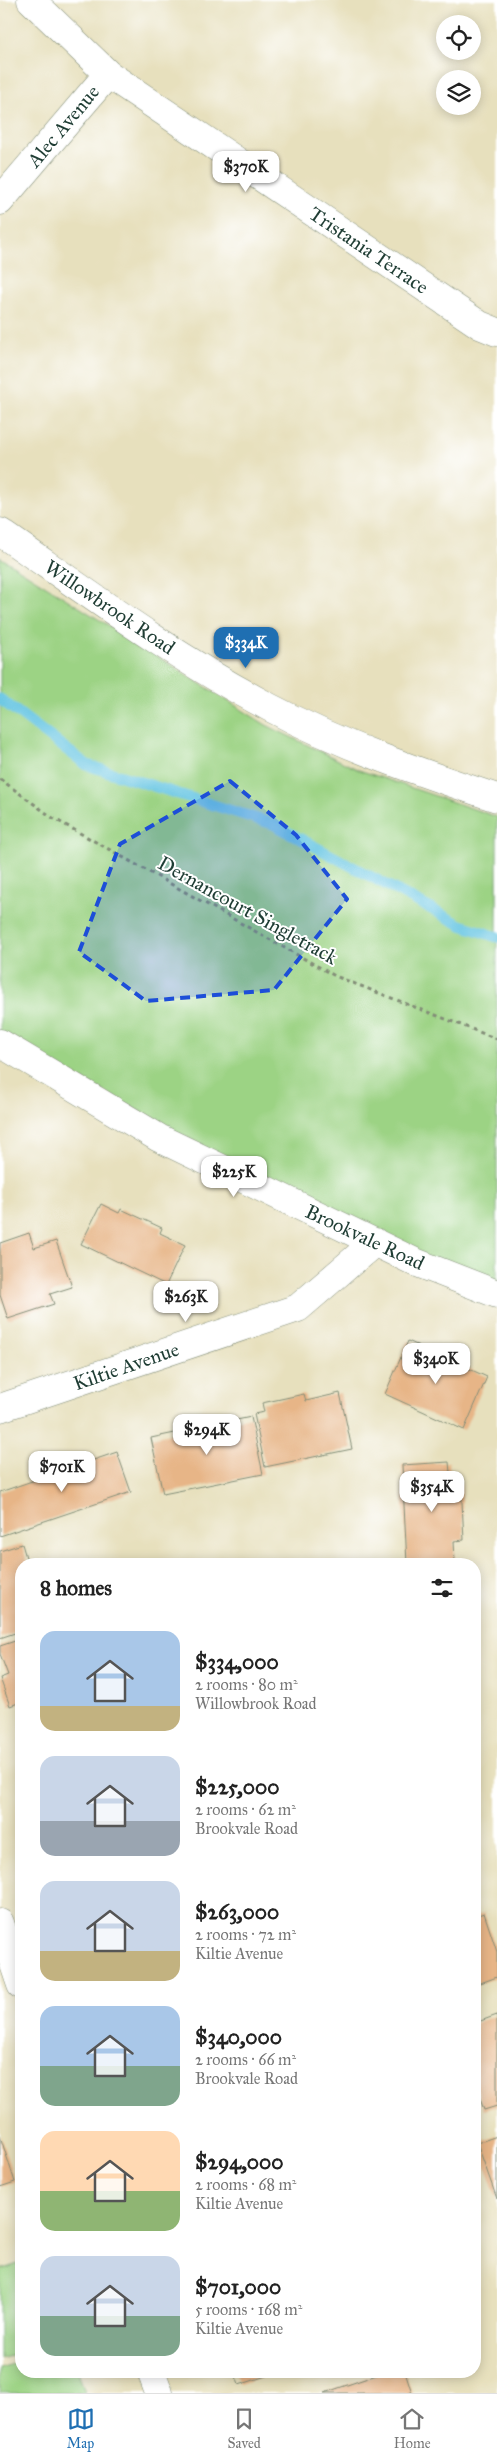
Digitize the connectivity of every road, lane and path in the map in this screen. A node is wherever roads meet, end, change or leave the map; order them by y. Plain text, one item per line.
1 (32, 0) edge
2 (108, 74) junction
3 (0, 201) edge
4 (497, 332) edge
5 (0, 532) edge
6 (0, 779) edge
7 (497, 798) edge
8 (497, 1039) edge
9 (0, 1043) edge
10 (375, 1242) junction
11 (497, 1294) edge
12 (0, 1408) edge
13 (3, 1940) edge
14 (15, 1970) edge
15 (154, 2378) edge
16 (159, 2393) edge

1 - 2 street, Tristania Terrace
2 - 3 street, Alec Avenue
2 - 4 street, Tristania Terrace
5 - 7 street, Willowbrook Road
6 - 8 path, Dernancourt Singletrack
9 - 10 street, Brookvale Road
10 - 11 street, Brookvale Road
10 - 12 street, Kiltie Avenue
13 - 14 street
15 - 16 street

